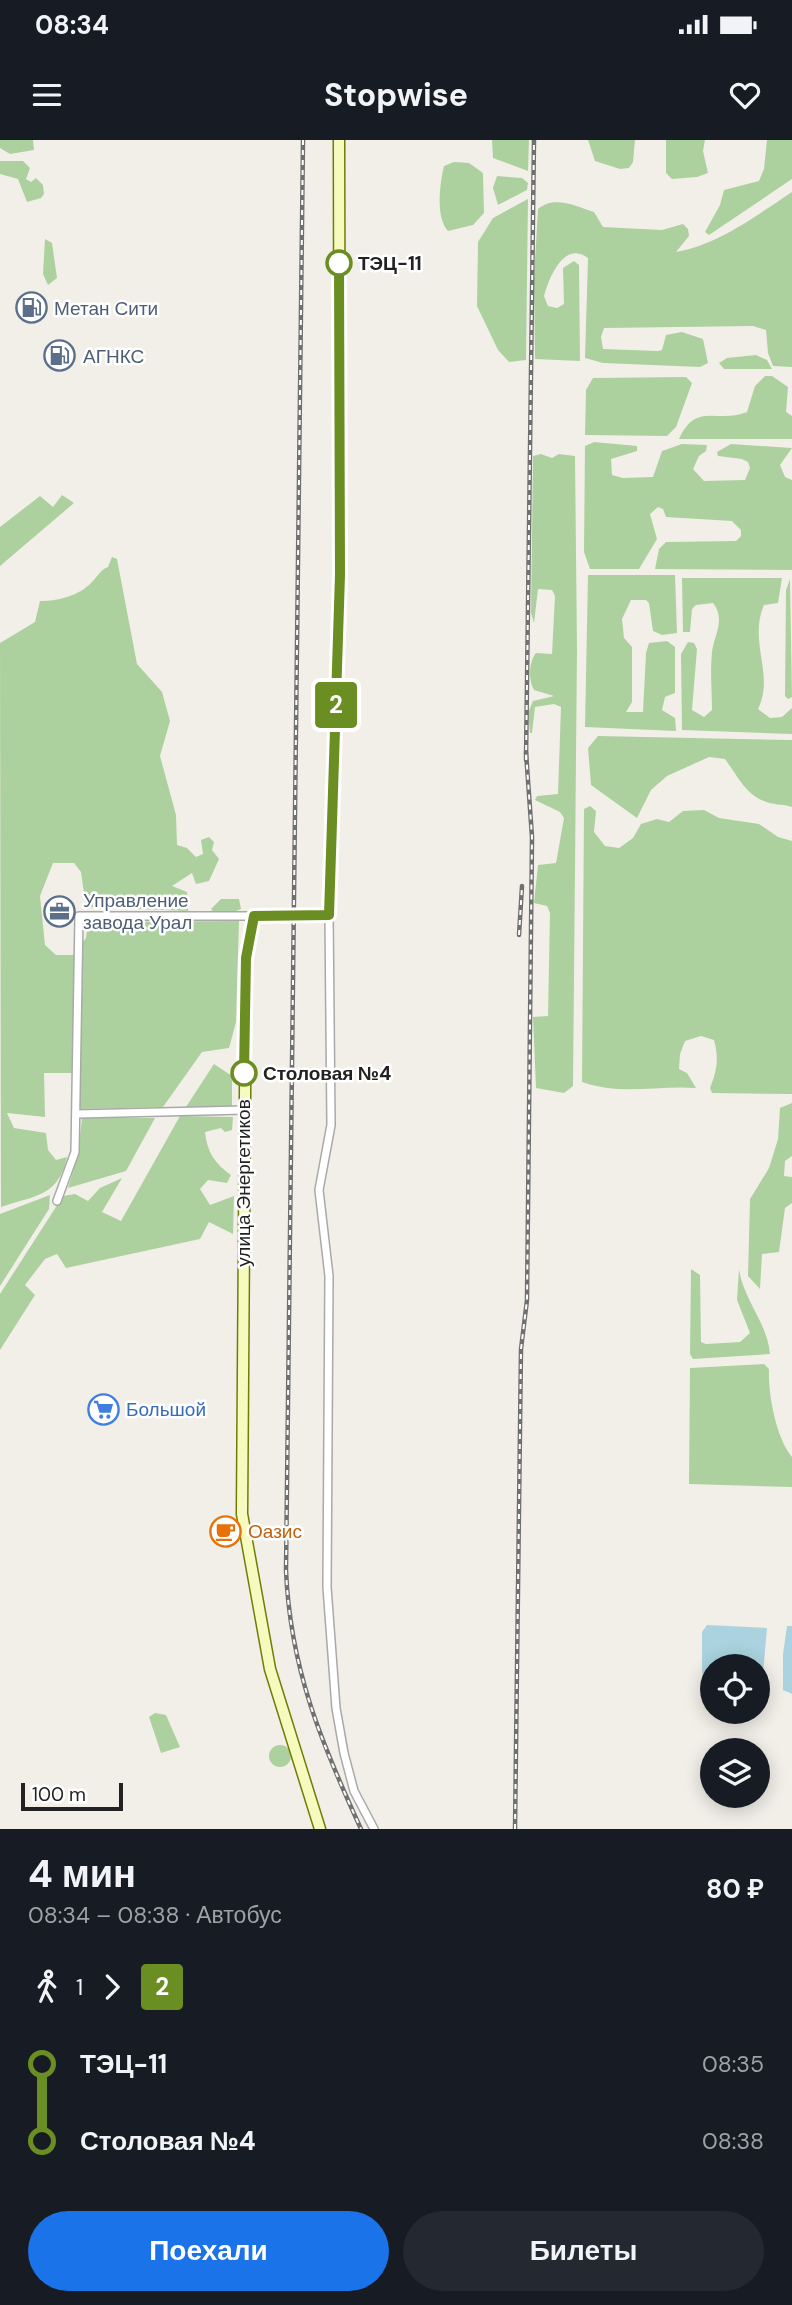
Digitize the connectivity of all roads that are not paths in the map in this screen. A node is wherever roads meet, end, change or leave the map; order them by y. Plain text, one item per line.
1 (339, 140) edge
2 (329, 915) junction
3 (254, 916) junction
4 (244, 1110) junction
5 (77, 1114) junction
6 (57, 1201) dead end
7 (320, 1829) edge
8 (373, 1829) edge

1 - 2 street
2 - 3 street
2 - 8 street
3 - 4 street, улица Энергетиков
3 - 5 street
4 - 5 street
4 - 7 street, улица Энергетиков
5 - 6 street

